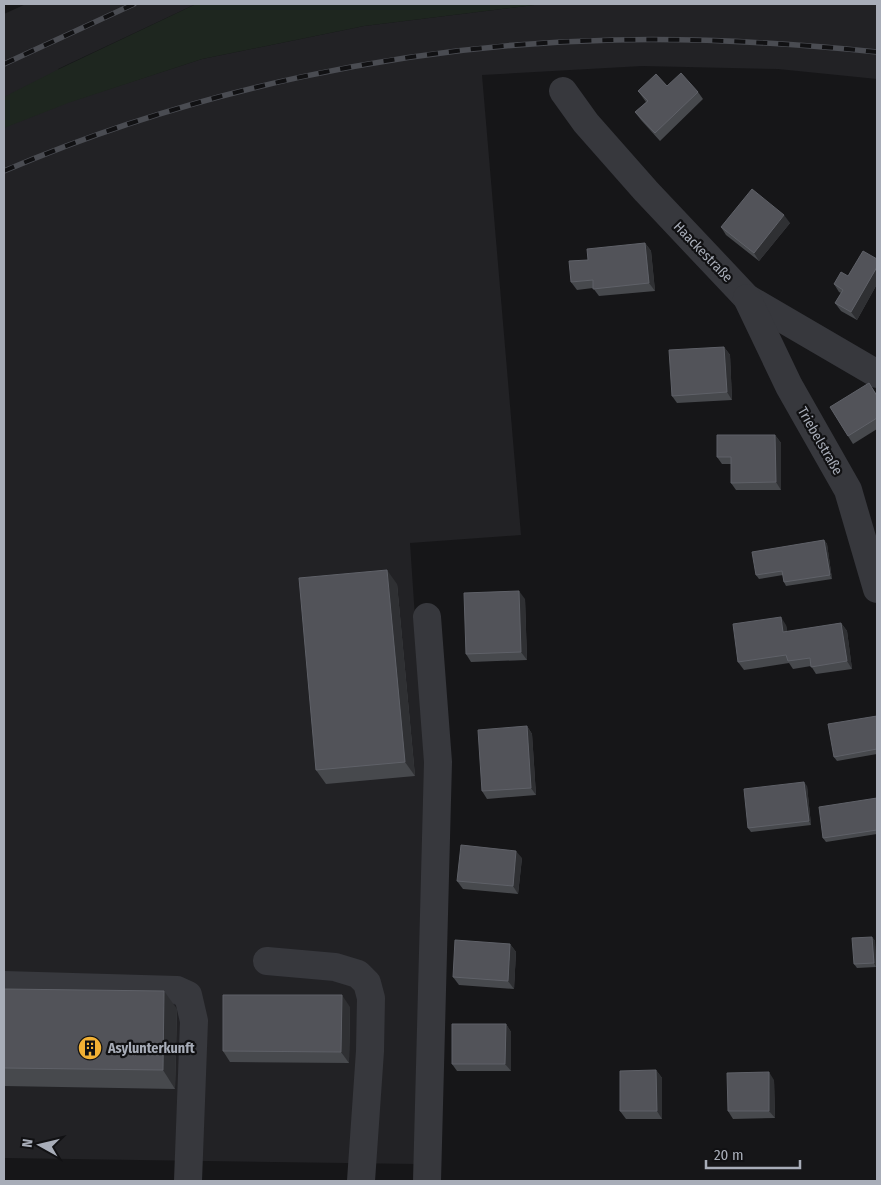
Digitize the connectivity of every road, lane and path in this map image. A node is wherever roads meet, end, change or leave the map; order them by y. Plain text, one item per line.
1 (563, 91) dead end
2 (747, 298) junction
3 (877, 374) edge
4 (877, 589) edge
5 (427, 617) dead end
6 (267, 961) dead end
7 (4, 985) edge
8 (188, 1181) edge
9 (361, 1181) edge
10 (427, 1181) edge

1 - 2 street, Haackestraße
2 - 3 street, Haackestraße
2 - 4 street, Triebelstraße
5 - 10 street
6 - 9 street
7 - 8 street

